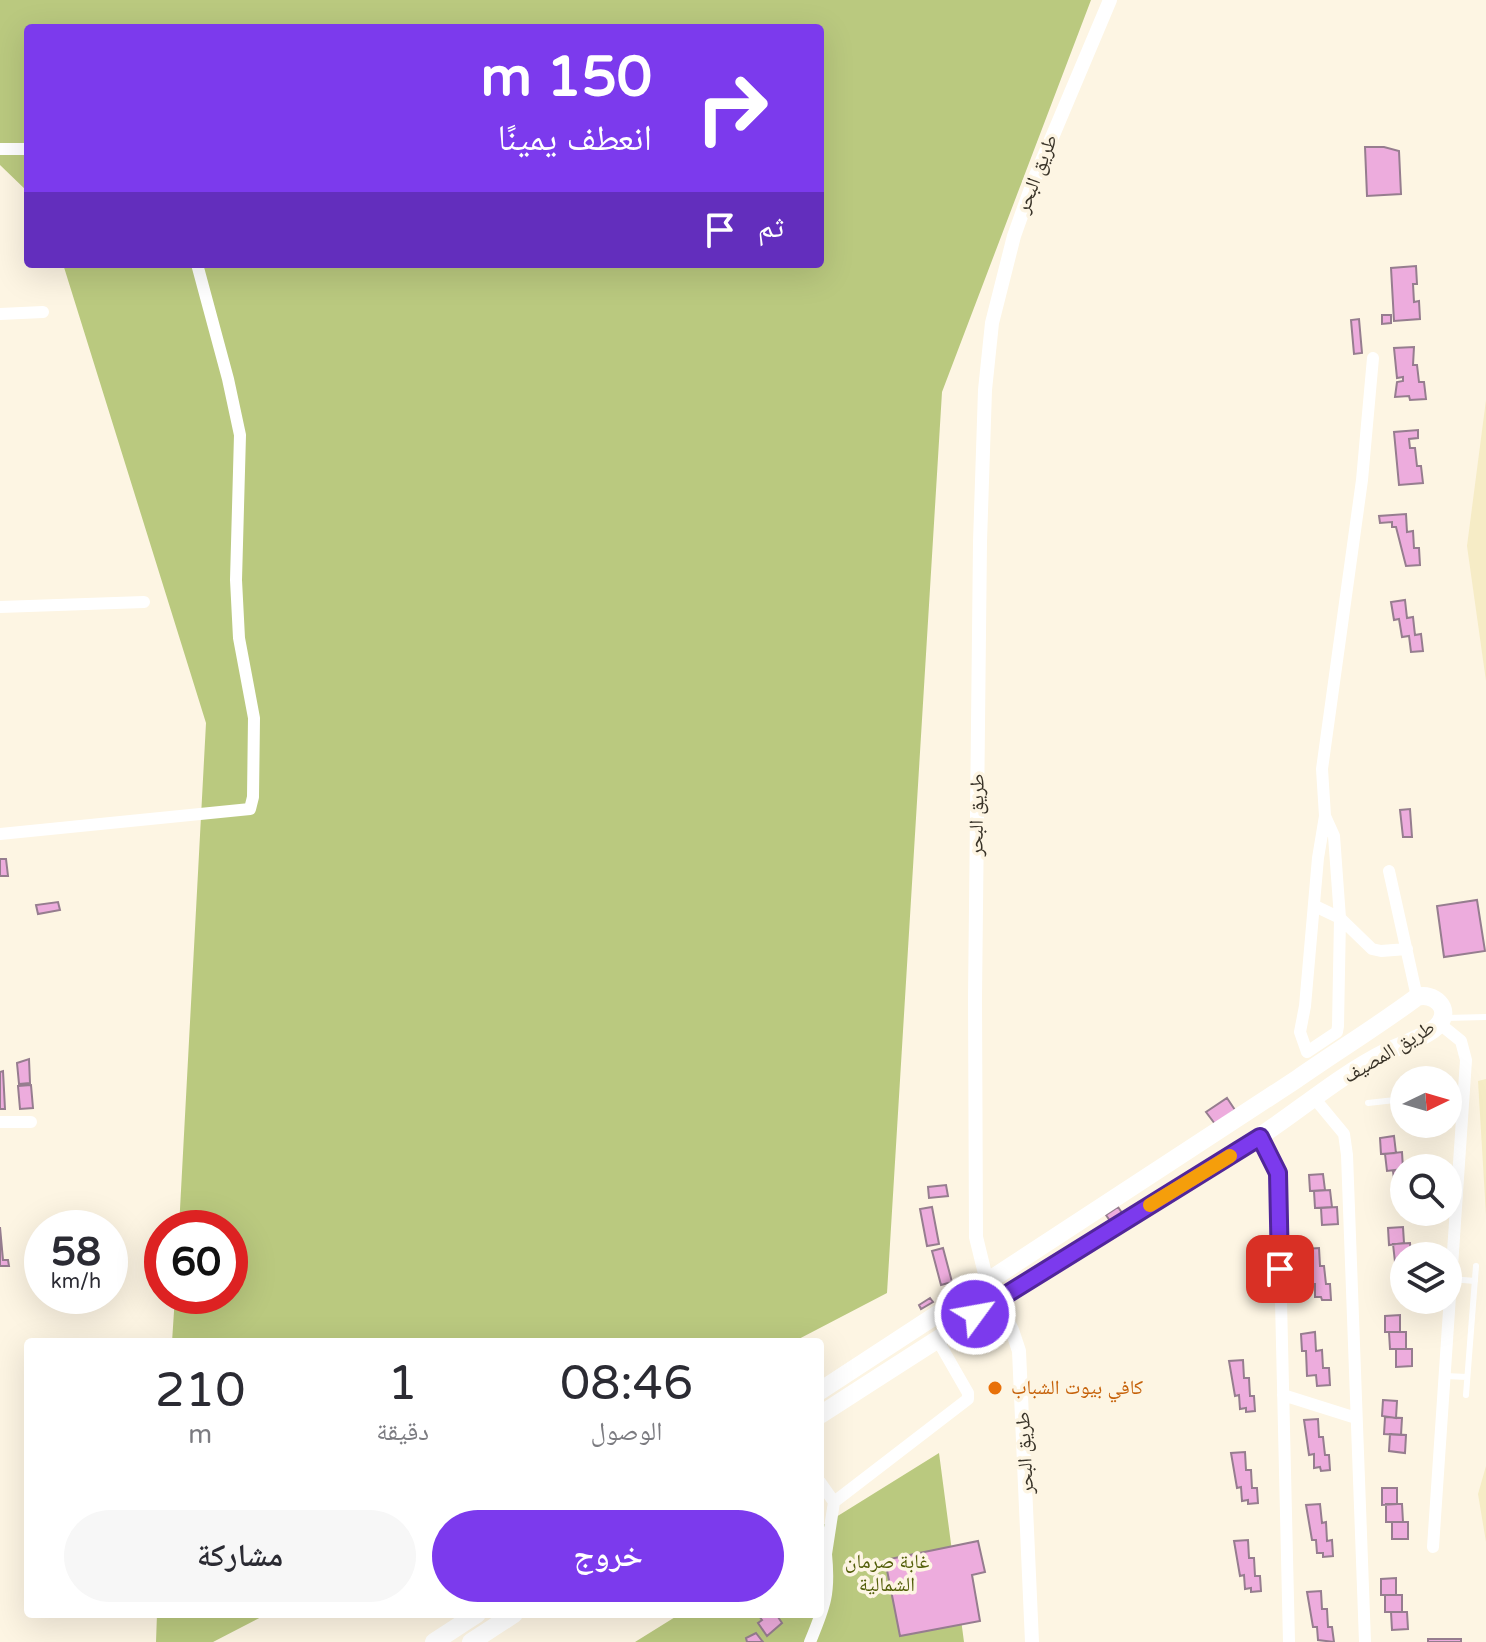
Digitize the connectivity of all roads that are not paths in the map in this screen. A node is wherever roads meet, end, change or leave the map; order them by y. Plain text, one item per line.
1 (1110, 0) edge
2 (0, 149) edge
3 (24, 149) edge
4 (198, 268) edge
5 (43, 312) dead end
6 (0, 314) edge
7 (1373, 358) dead end
8 (144, 602) dead end
9 (0, 607) edge
10 (1325, 816) junction
11 (0, 834) edge
12 (1389, 871) dead end
13 (1315, 906) junction
14 (1340, 918) junction
15 (1407, 949) junction
16 (1417, 997) junction
17 (1486, 1017) edge
18 (1441, 1021) junction
19 (1365, 1035) junction
20 (1341, 1048) junction
21 (1377, 1057) junction
22 (1354, 1072) junction
23 (1464, 1091) joint
24 (1315, 1099) junction
25 (1390, 1101) edge
26 (1368, 1103) dead end
27 (0, 1122) edge
28 (31, 1122) dead end
29 (1260, 1137) junction
30 (1454, 1242) edge
31 (1476, 1266) dead end
32 (1462, 1280) edge
33 (1475, 1281) junction
34 (987, 1282) junction
35 (995, 1301) junction
36 (1449, 1314) edge
37 (937, 1339) junction
38 (1445, 1376) junction
39 (1467, 1377) junction
40 (824, 1388) edge
41 (1283, 1395) junction
42 (1466, 1395) dead end
43 (824, 1412) edge
44 (1356, 1418) junction
45 (824, 1488) edge
46 (834, 1502) junction
47 (1433, 1547) dead end
48 (824, 1550) edge
49 (824, 1560) edge
50 (824, 1610) edge
51 (471, 1618) edge
52 (508, 1618) edge
53 (821, 1618) edge
54 (434, 1642) edge
55 (471, 1642) edge
56 (810, 1642) edge
57 (1032, 1642) edge
58 (1289, 1642) edge
59 (1365, 1642) edge

1 - 34 street, طريق البحر
2 - 3 street
4 - 11 street
5 - 6 street
7 - 10 street
8 - 9 street
10 - 13 street
10 - 14 street
12 - 15 street
13 - 14 street
13 - 14 street
14 - 15 street
15 - 16 street
16 - 18 main road, طريق المصيف
16 - 19 main road, طريق المصيف
17 - 18 lane
18 - 21 main road, طريق المصيف
18 - 23 street
19 - 20 main road, طريق المصيف
19 - 21 main road
20 - 22 main road
20 - 34 main road, طريق المصيف
21 - 22 main road, طريق المصيف
22 - 24 main road, طريق المصيف
23 - 30 street
24 - 29 main road, طريق المصيف
24 - 44 street
25 - 26 lane
27 - 28 street
29 - 35 main road, طريق المصيف
29 - 41 street
31 - 33 lane
32 - 33 lane
33 - 39 lane
34 - 35 street, طريق البحر
34 - 40 main road, طريق المصيف
35 - 37 main road, طريق المصيف
35 - 57 street, طريق البحر
36 - 38 street
37 - 43 main road, طريق المصيف
37 - 46 street
38 - 39 lane
38 - 47 street
39 - 42 lane
41 - 44 street
41 - 58 street
44 - 59 street
45 - 46 street
46 - 48 street
49 - 50 street
51 - 54 main road
52 - 55 main road
53 - 56 street

